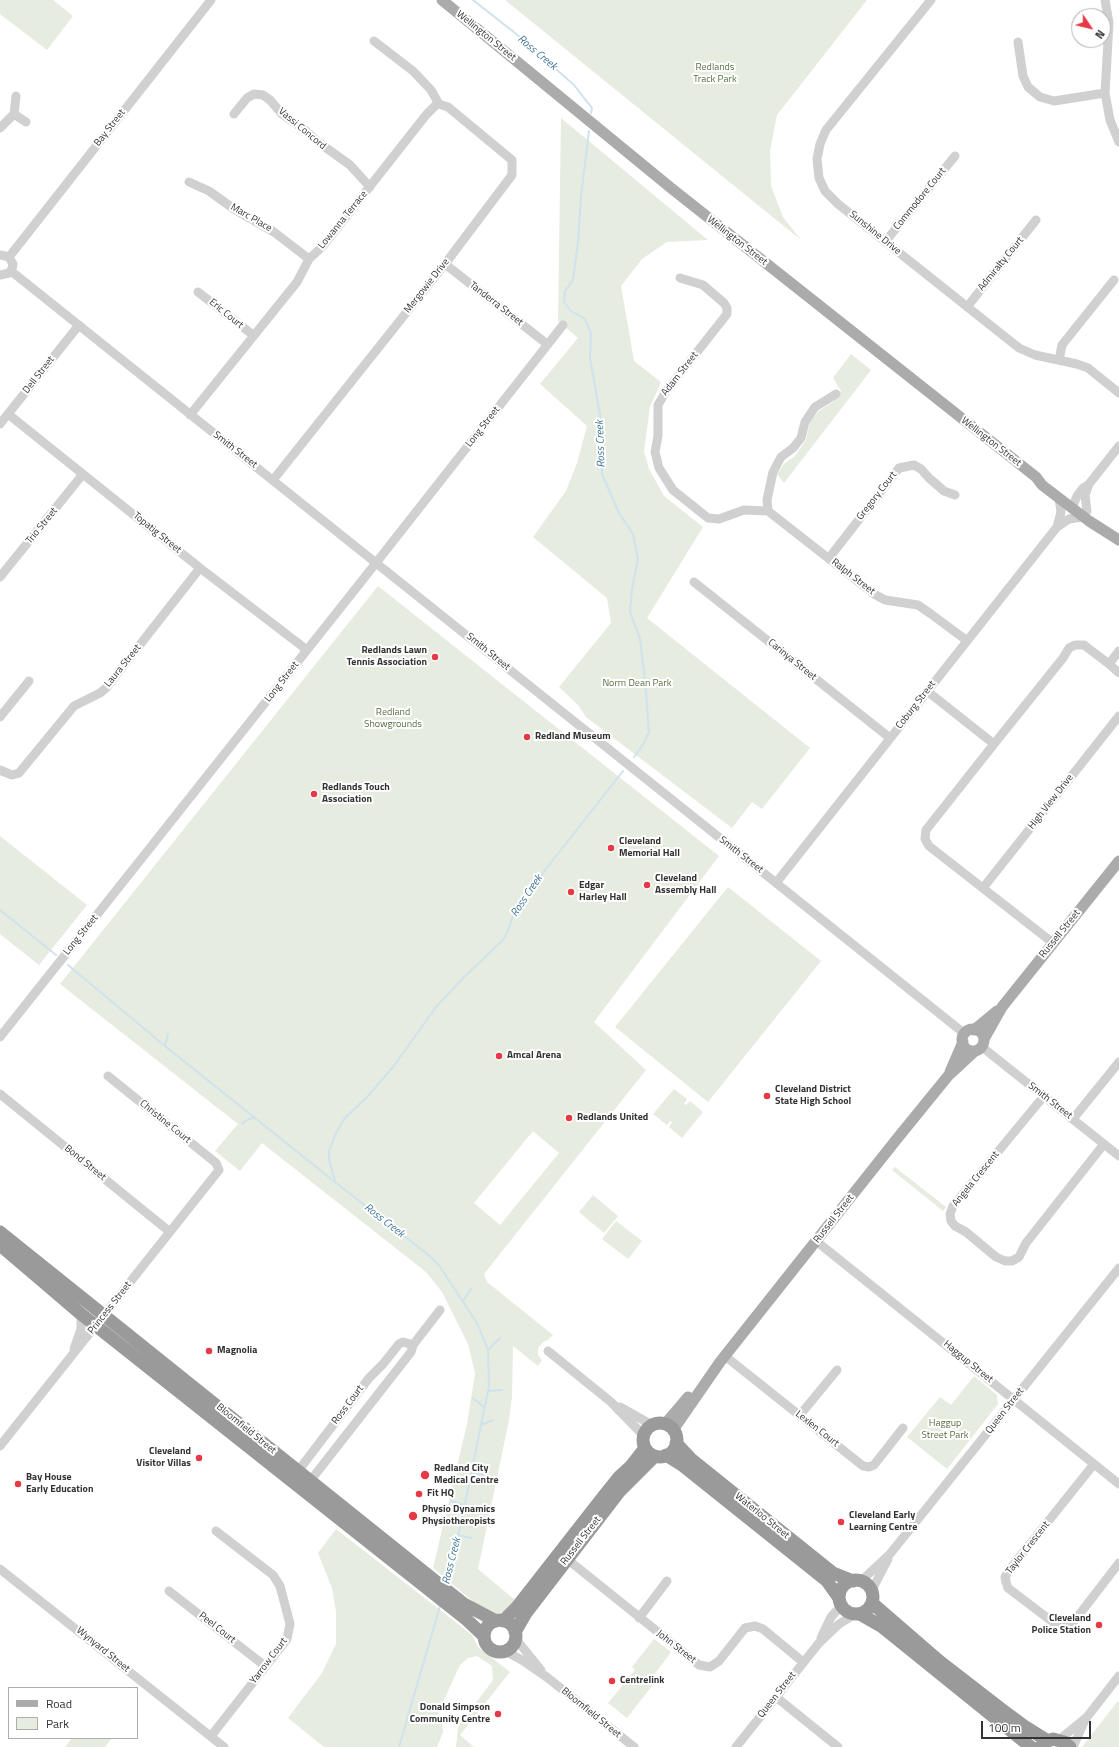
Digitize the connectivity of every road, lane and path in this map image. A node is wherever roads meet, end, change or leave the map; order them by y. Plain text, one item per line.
1 (211, 0) edge
2 (442, 0) edge
3 (931, 0) edge
4 (1105, 0) edge
5 (374, 41) dead end
6 (1018, 42) dead end
7 (1105, 93) junction
8 (16, 96) dead end
9 (439, 104) junction
10 (14, 114) junction
11 (234, 114) dead end
12 (26, 122) dead end
13 (0, 128) edge
14 (1119, 142) edge
15 (955, 156) dead end
16 (189, 182) dead end
17 (370, 187) junction
18 (1036, 220) dead end
19 (885, 242) junction
20 (5, 256) edge
21 (309, 259) junction
22 (445, 264) junction
23 (11, 271) junction
24 (0, 275) edge
25 (680, 278) dead end
26 (1114, 280) dead end
27 (198, 292) dead end
28 (966, 306) junction
29 (79, 325) junction
30 (563, 325) dead end
31 (253, 335) junction
32 (548, 344) junction
33 (1059, 360) junction
34 (1119, 393) edge
35 (836, 394) dead end
36 (8, 414) junction
37 (190, 415) junction
38 (0, 424) edge
39 (1119, 446) edge
40 (83, 474) junction
41 (1036, 477) junction
42 (273, 480) junction
43 (1089, 484) junction
44 (956, 495) dead end
45 (1059, 498) junction
46 (1072, 504) junction
47 (768, 510) junction
48 (1085, 514) junction
49 (1057, 527) junction
50 (1117, 538) edge
51 (829, 558) junction
52 (377, 562) junction
53 (200, 568) junction
54 (0, 577) edge
55 (694, 582) dead end
56 (966, 640) junction
57 (307, 650) junction
58 (1119, 651) edge
59 (1109, 664) junction
60 (1119, 673) edge
61 (29, 681) dead end
62 (927, 691) junction
63 (1119, 716) edge
64 (0, 717) edge
65 (890, 738) junction
66 (994, 744) junction
67 (0, 770) edge
68 (1119, 861) edge
69 (776, 883) junction
70 (983, 888) junction
71 (1053, 943) junction
72 (1002, 1007) junction
73 (967, 1035) junction
74 (0, 1037) edge
75 (980, 1046) junction
76 (1119, 1062) edge
77 (108, 1076) dead end
78 (948, 1076) junction
79 (0, 1094) edge
80 (1044, 1096) junction
81 (1073, 1119) junction
82 (1104, 1144) junction
83 (1119, 1156) edge
84 (219, 1170) joint
85 (0, 1232) edge
86 (170, 1232) junction
87 (816, 1241) junction
88 (0, 1245) edge
89 (1119, 1268) edge
90 (440, 1310) dead end
91 (81, 1314) junction
92 (100, 1320) junction
93 (413, 1345) junction
94 (548, 1351) dead end
95 (72, 1356) junction
96 (722, 1359) junction
97 (836, 1370) dead end
98 (368, 1378) junction
99 (382, 1389) junction
100 (1014, 1399) junction
101 (610, 1402) junction
102 (800, 1416) junction
103 (669, 1427) junction
104 (903, 1428) dead end
105 (676, 1443) junction
106 (652, 1444) junction
107 (0, 1446) edge
108 (1094, 1464) junction
109 (295, 1476) junction
110 (1119, 1484) edge
111 (306, 1485) junction
112 (216, 1530) dead end
113 (890, 1554) junction
114 (567, 1559) junction
115 (1119, 1563) edge
116 (0, 1569) edge
117 (667, 1581) dead end
118 (857, 1581) junction
119 (169, 1591) dead end
120 (872, 1597) junction
121 (452, 1601) junction
122 (840, 1602) junction
123 (857, 1614) junction
124 (639, 1618) junction
125 (499, 1621) junction
126 (515, 1635) junction
127 (484, 1636) junction
128 (819, 1643) junction
129 (505, 1651) junction
130 (804, 1662) junction
131 (265, 1666) junction
132 (1119, 1676) edge
133 (548, 1678) junction
134 (776, 1697) junction
135 (1087, 1717) junction
136 (210, 1736) junction
137 (1049, 1742) edge
138 (224, 1747) edge
139 (634, 1747) edge
140 (736, 1747) edge
141 (838, 1747) edge
142 (1031, 1747) edge
143 (1070, 1747) edge
144 (1073, 1747) edge

1 - 20 street, Bay Street
2 - 41 main road, Wellington Street
3 - 19 street, Sunshine Drive
4 - 7 street
5 - 9 street
6 - 7 street
7 - 14 street
8 - 10 street
9 - 17 street, Lowanna Terrace
9 - 22 street, Mergowie Drive
10 - 12 street
10 - 13 street
11 - 17 street, Vassi Concord
15 - 19 street, Commodore Court
16 - 21 street, Marc Place
17 - 21 street, Lowanna Terrace
18 - 28 street, Admiralty Court
19 - 28 street, Sunshine Drive
20 - 23 street
21 - 31 street, Lowanna Terrace
22 - 32 street, Tanderra Street
22 - 42 street, Mergowie Drive
23 - 24 street
23 - 29 street, Smith Street
25 - 47 street, Adam Street
26 - 33 street
27 - 31 street, Eric Court
28 - 33 street, Sunshine Drive
29 - 36 street, Dell Street
29 - 37 street, Smith Street
30 - 32 street, Long Street
31 - 37 street, Lowanna Terrace
32 - 52 street, Long Street
33 - 34 street, Sunshine Drive
35 - 47 street
36 - 38 street, Dell Street
36 - 40 street, Topatig Street
37 - 42 street, Smith Street
39 - 43 street
40 - 53 street, Topatig Street
40 - 54 street, Trio Street
41 - 45 main road, Wellington Street
41 - 46 main road, Wellington Street
42 - 52 street, Smith Street
43 - 46 street
43 - 48 street
44 - 51 street, Gregory Court
45 - 46 main road, Wellington Street
45 - 49 street, Coburg Street
46 - 48 main road, Wellington Street
47 - 51 street, Ralph Street
48 - 49 street, Coburg Street
48 - 50 main road, Wellington Street
49 - 56 street, Coburg Street
51 - 56 street, Ralph Street
52 - 57 street, Long Street
52 - 69 street, Smith Street
53 - 57 street, Topatig Street
53 - 67 street, Laura Street
55 - 65 street, Carinya Street
56 - 62 street, Coburg Street
57 - 74 street, Long Street
58 - 59 street
59 - 60 street
59 - 66 street
61 - 64 street
62 - 65 street, Coburg Street
62 - 66 street
63 - 70 street, High View Drive
65 - 69 street, Coburg Street
66 - 70 street
68 - 71 main road, Russell Street
69 - 73 street, Smith Street
70 - 71 street
71 - 72 main road, Russell Street
72 - 73 main road, Russell Street
72 - 75 main road, Russell Street
73 - 75 main road
73 - 75 main road
73 - 78 main road, Russell Street
75 - 78 main road, Russell Street
75 - 80 street, Smith Street
76 - 81 street
77 - 84 street, Christine Court
78 - 87 main road, Russell Street
79 - 86 street, Bond Street
80 - 81 street, Smith Street
80 - 82 street, Angela Crescent
81 - 82 street, Smith Street
82 - 83 street, Smith Street
84 - 86 street, Princess Street
85 - 92 highway, Bloomfield Street
86 - 92 street, Princess Street
87 - 96 main road, Russell Street
87 - 100 street, Haggup Street
88 - 91 highway, Bloomfield Street
89 - 100 street, Queen Street
90 - 93 street, Ross Court
91 - 92 highway, Bloomfield Street
91 - 95 street
92 - 95 street, Princess Street
92 - 109 highway, Bloomfield Street
93 - 98 street, Ross Court
93 - 99 street, Ross Court
94 - 101 street, Waterloo Street
95 - 107 street, Princess Street
96 - 102 street, Lexlen Court
96 - 103 main road, Russell Street
97 - 102 street
98 - 99 street
98 - 109 street, Ross Court
99 - 111 street, Ross Court
100 - 108 street, Haggup Street
100 - 113 street, Queen Street
101 - 106 street, Waterloo Street
101 - 106 street, Waterloo Street
102 - 104 street, Lexlen Court
103 - 105 highway
103 - 106 highway
105 - 106 highway
105 - 118 highway, Waterloo Street
106 - 114 highway, Russell Street
106 - 122 highway, Waterloo Street
106 - 125 highway, Russell Street
108 - 110 street, Haggup Street
108 - 115 street, Taylor Crescent
109 - 111 highway, Bloomfield Street
111 - 121 highway, Bloomfield Street
112 - 131 street, Yarrow Court
113 - 118 street, Queen Street
113 - 120 street, Queen Street
114 - 124 street, John Street
114 - 126 highway, Russell Street
116 - 136 street, Wynyard Street
117 - 124 street
118 - 120 highway
118 - 122 highway
119 - 131 street, Peel Court
120 - 123 highway
120 - 137 highway
121 - 125 highway, Bloomfield Street
121 - 127 highway, Bloomfield Street
122 - 123 highway
122 - 128 street, Queen Street
123 - 128 street, Queen Street
123 - 142 highway
124 - 130 street, John Street
125 - 126 highway
125 - 127 highway
126 - 129 highway
126 - 133 street, Bloomfield Street
127 - 129 highway
128 - 130 street, Queen Street
129 - 133 street, Bloomfield Street
130 - 134 street, Queen Street
131 - 136 street, Yarrow Court
132 - 135 street
133 - 139 street, Bloomfield Street
134 - 140 street, Queen Street
134 - 141 street
135 - 137 street
135 - 144 street
136 - 138 street, Wynyard Street
137 - 143 highway

